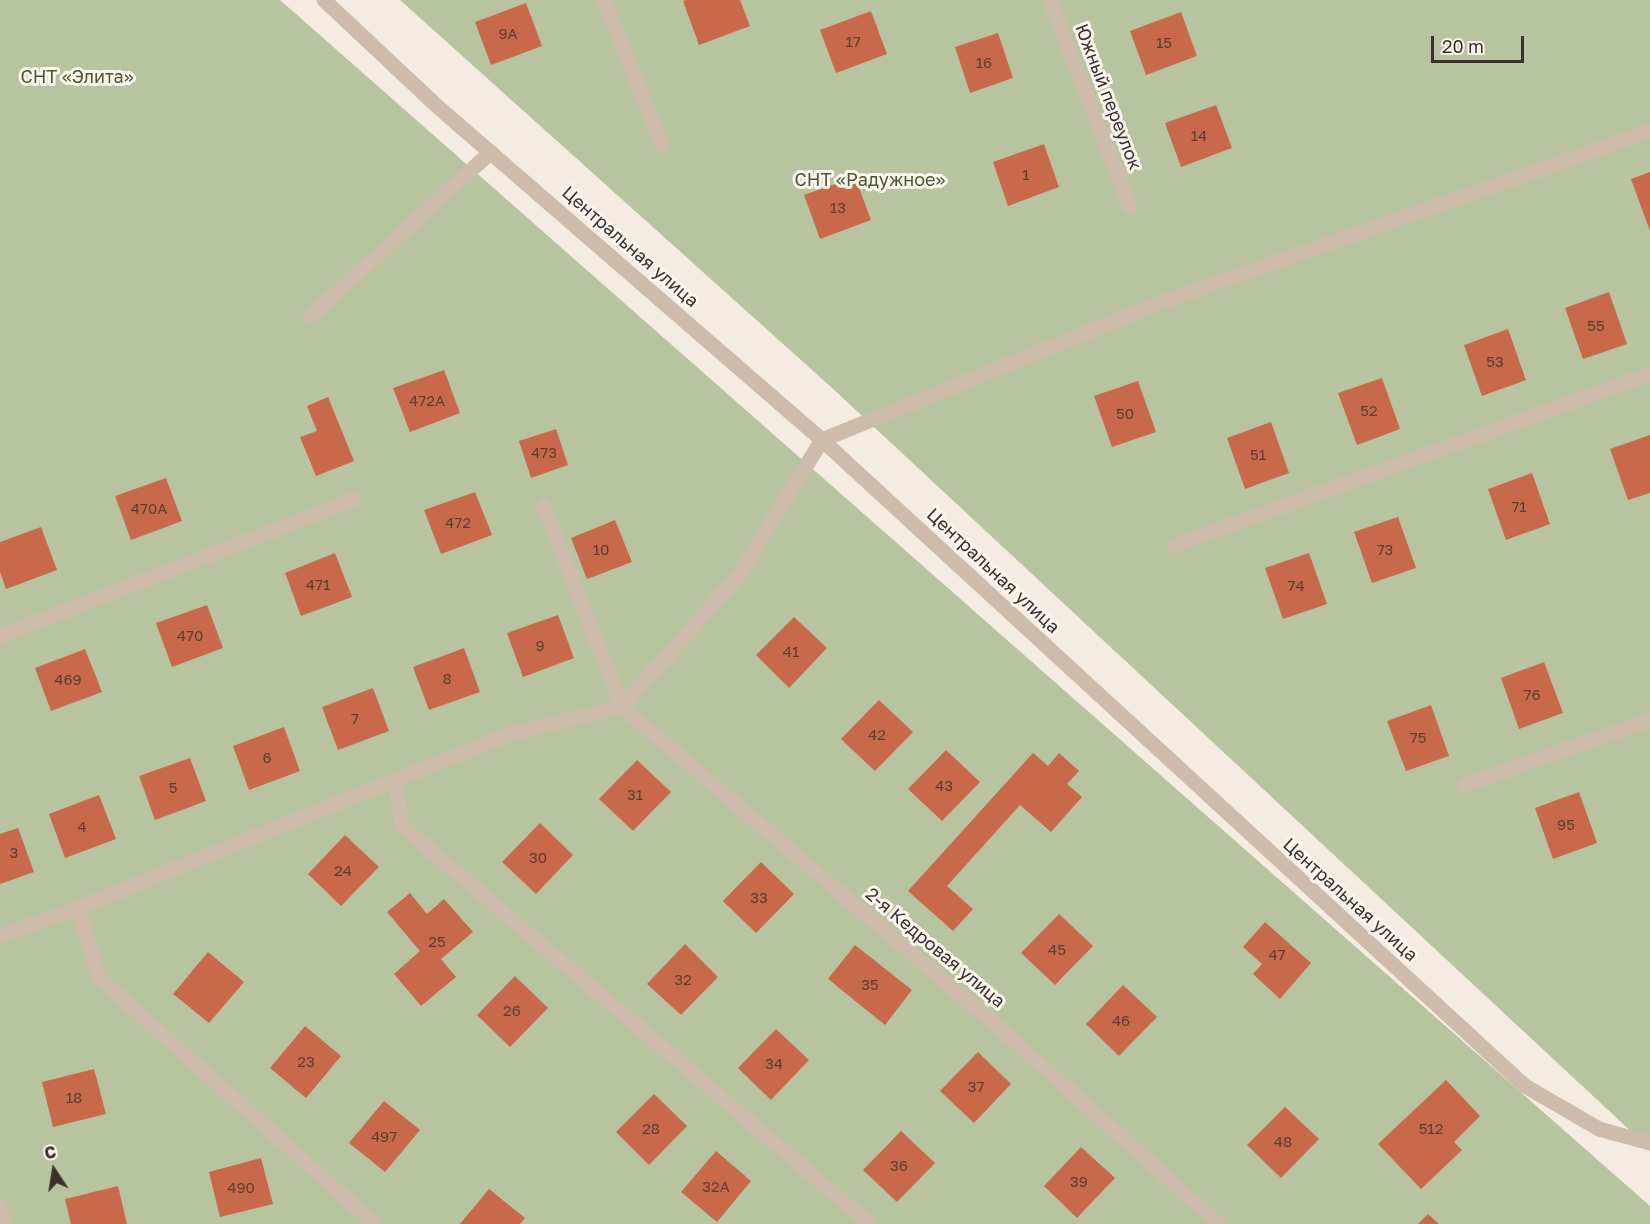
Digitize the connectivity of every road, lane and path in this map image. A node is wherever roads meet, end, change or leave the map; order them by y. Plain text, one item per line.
1 (324, 0) edge
2 (604, 0) edge
3 (1050, 0) edge
4 (1650, 132) edge
5 (662, 145) dead end
6 (491, 152) junction
7 (1130, 207) dead end
8 (310, 317) dead end
9 (1650, 374) edge
10 (822, 440) junction
11 (353, 500) dead end
12 (544, 506) dead end
13 (1175, 546) dead end
14 (0, 636) edge
15 (622, 707) junction
16 (1650, 720) edge
17 (395, 782) junction
18 (1464, 784) dead end
19 (78, 908) junction
20 (0, 936) edge
21 (1650, 1143) edge
22 (0, 1207) edge
23 (4, 1224) edge
24 (375, 1224) edge
25 (870, 1224) edge
26 (1219, 1224) edge

1 - 6 street, Центральная улица
2 - 5 street
3 - 7 street, Южный переулок
4 - 10 street
6 - 8 street
6 - 10 street, Центральная улица
9 - 13 street
10 - 15 street
10 - 21 street, Центральная улица
11 - 14 street
12 - 15 street
15 - 17 street
15 - 26 street, 2-я Кедровая улица
16 - 18 street
17 - 19 street
17 - 25 street
19 - 20 street
19 - 24 street
22 - 23 street

